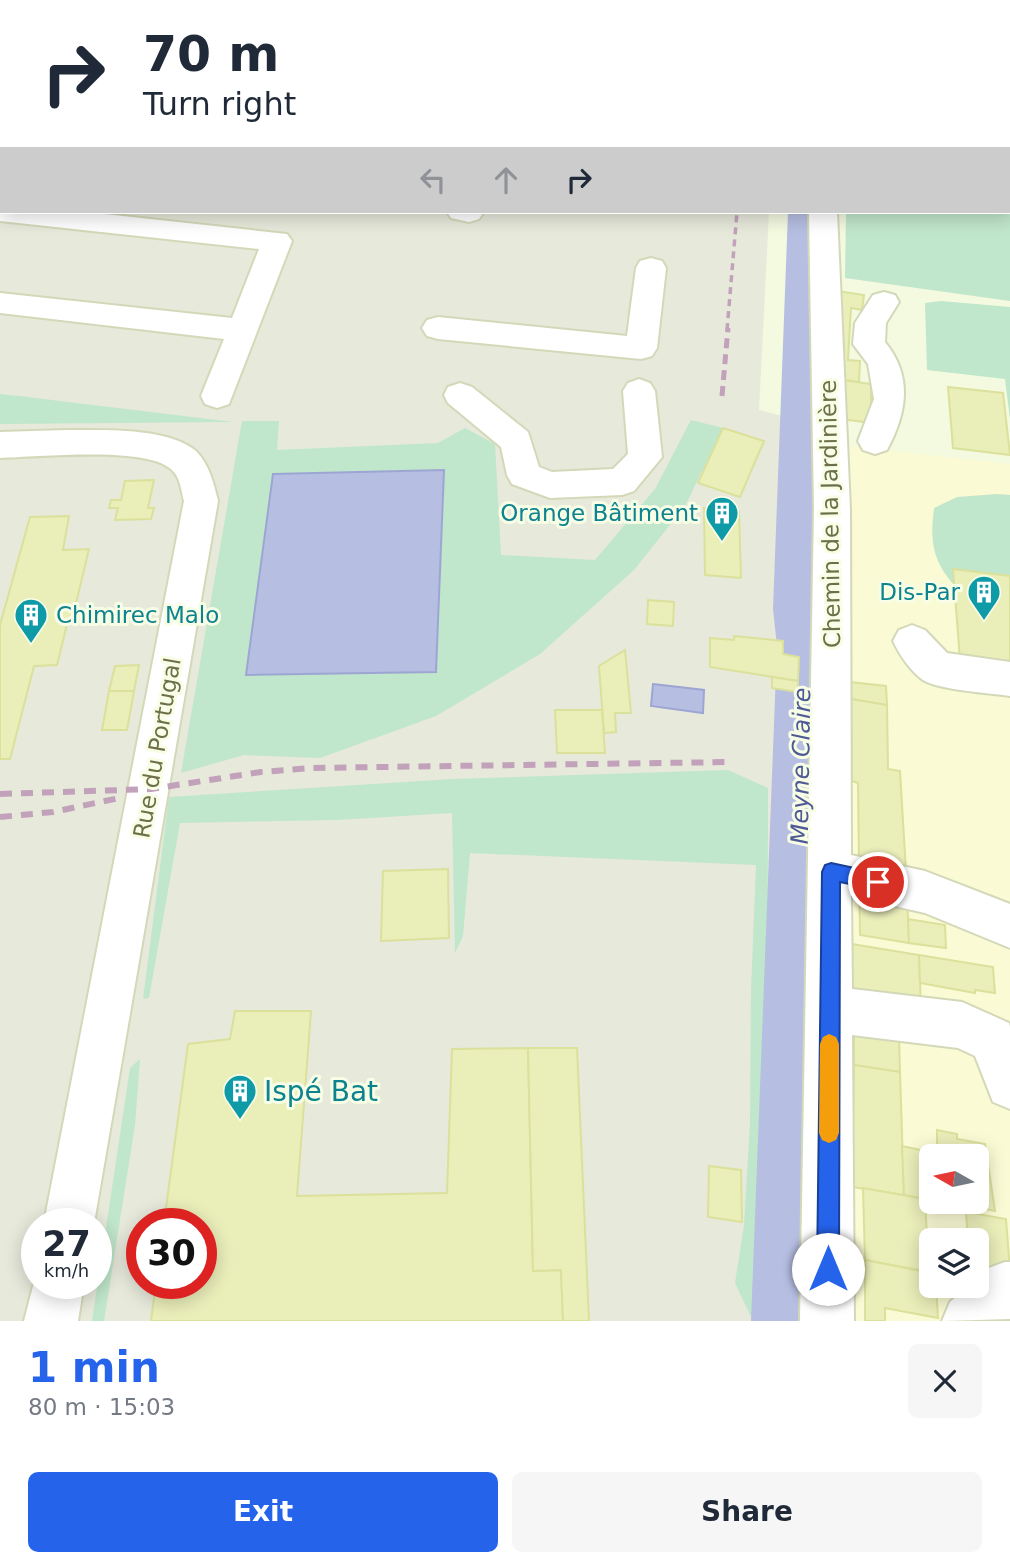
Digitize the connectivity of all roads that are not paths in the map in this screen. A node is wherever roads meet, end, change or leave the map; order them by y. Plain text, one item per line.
1 (19, 214) edge
2 (823, 214) edge
3 (651, 268) dead end
4 (884, 302) dead end
5 (0, 303) edge
6 (438, 328) dead end
7 (243, 330) junction
8 (639, 391) dead end
9 (460, 395) dead end
10 (217, 396) dead end
11 (875, 441) dead end
12 (0, 445) edge
13 (912, 641) dead end
14 (1010, 679) edge
15 (831, 872) junction
16 (1010, 926) edge
17 (830, 1009) junction
18 (1010, 1086) edge
19 (72, 1208) edge
20 (1010, 1288) edge
21 (55, 1299) edge
22 (51, 1321) edge
23 (827, 1321) edge
24 (969, 1321) edge

1 - 7 street
2 - 15 street, Chemin de la Jardinière
3 - 6 street
4 - 11 street
5 - 7 street
7 - 10 street
8 - 9 street
12 - 19 street, Rue du Portugal
13 - 14 street
15 - 16 street
15 - 17 street, Chemin de la Jardinière
17 - 18 street
17 - 23 street, Chemin de la Jardinière
20 - 24 street
21 - 22 street

